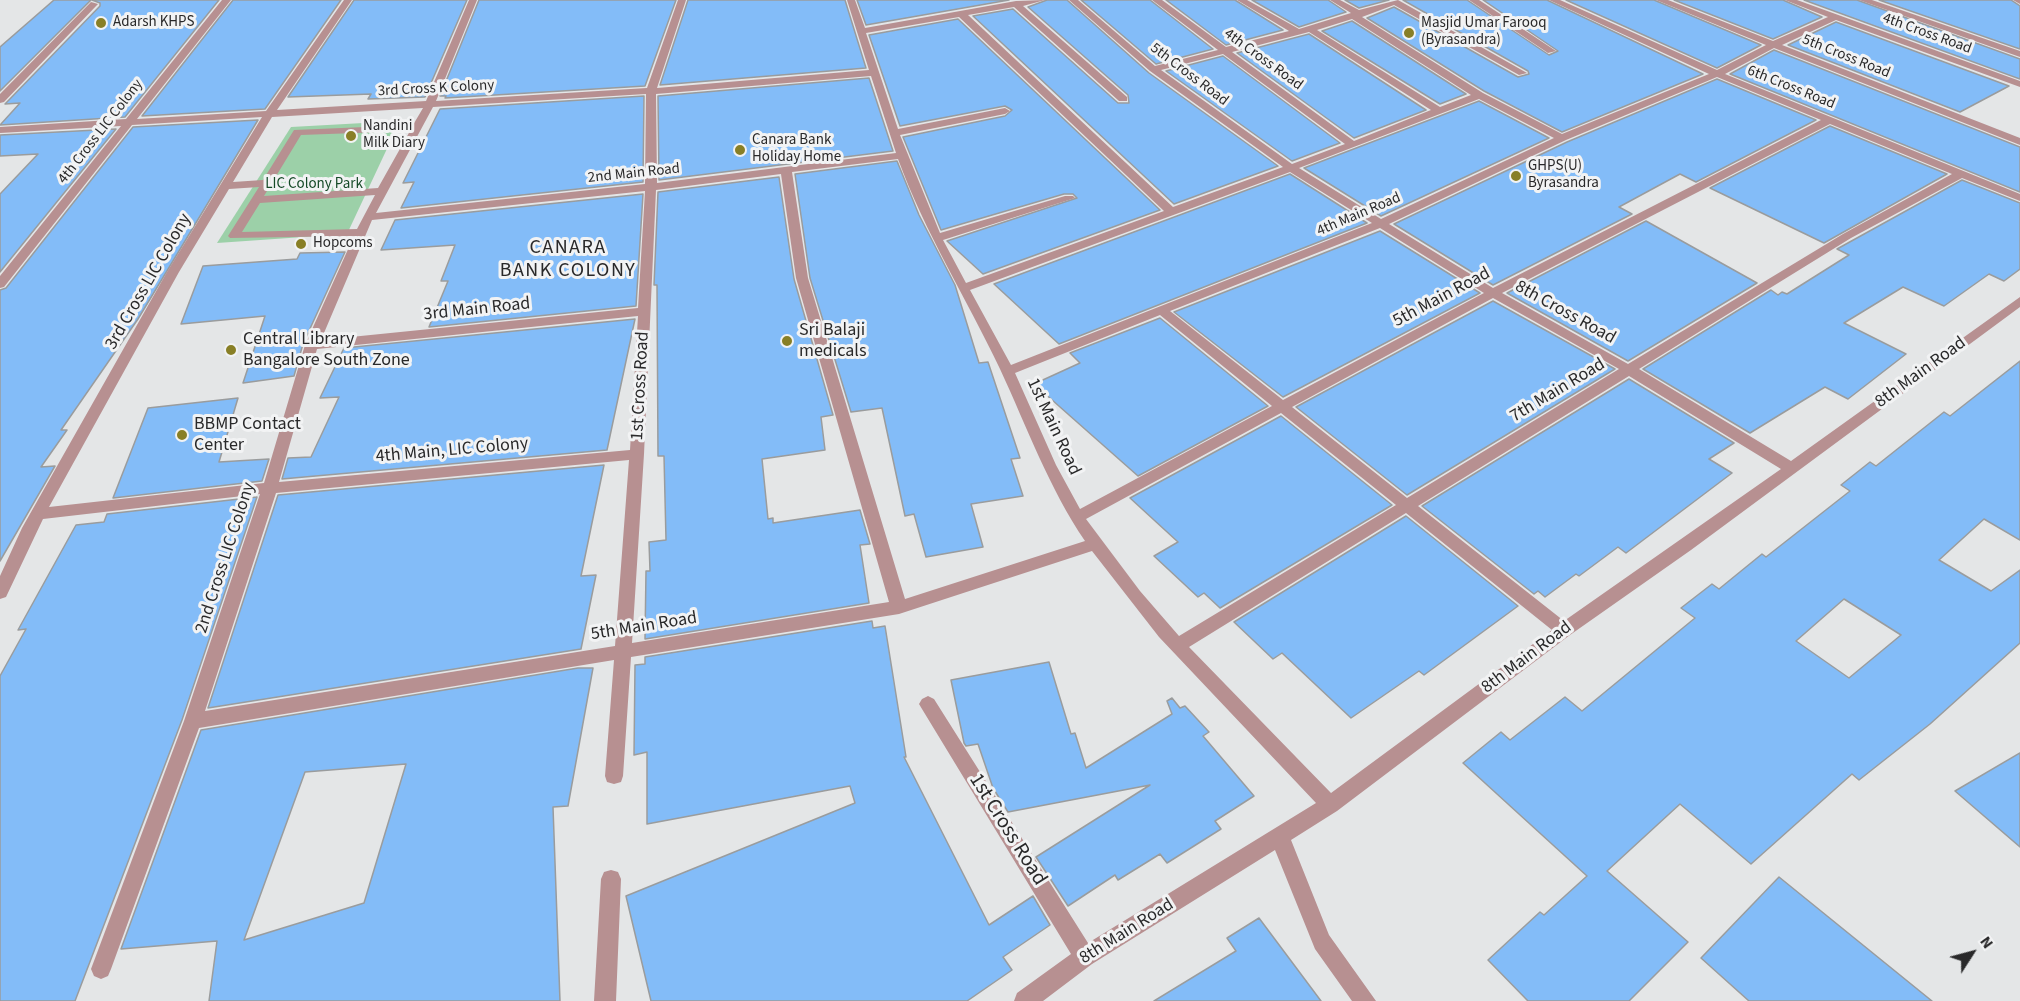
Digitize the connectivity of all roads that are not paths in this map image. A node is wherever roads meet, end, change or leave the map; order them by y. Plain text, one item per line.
1 (227, 0) edge
2 (348, 0) edge
3 (473, 0) edge
4 (682, 0) edge
5 (850, 0) edge
6 (1041, 0) edge
7 (1073, 0) edge
8 (1156, 0) edge
9 (1241, 0) edge
10 (1334, 0) edge
11 (1473, 0) edge
12 (1553, 0) edge
13 (1660, 0) edge
14 (1790, 0) edge
15 (1863, 0) edge
16 (1395, 1) edge
17 (94, 4) dead end
18 (1016, 4) junction
19 (962, 14) junction
20 (1358, 16) junction
21 (1836, 17) junction
22 (1310, 29) junction
23 (861, 31) junction
24 (1297, 32) junction
25 (1773, 45) junction
26 (1225, 51) junction
27 (1551, 51) dead end
28 (2020, 54) edge
29 (1153, 69) junction
30 (873, 73) junction
31 (1522, 73) dead end
32 (1717, 74) junction
33 (2020, 84) edge
34 (651, 91) junction
35 (1479, 95) junction
36 (1123, 99) dead end
37 (0, 100) edge
38 (430, 104) junction
39 (1005, 111) dead end
40 (1438, 111) junction
41 (269, 114) junction
42 (1829, 120) junction
43 (127, 122) junction
44 (417, 128) junction
45 (0, 130) edge
46 (894, 134) junction
47 (1562, 138) junction
48 (2020, 142) edge
49 (1353, 145) junction
50 (903, 155) junction
51 (1291, 168) junction
52 (786, 171) junction
53 (1961, 174) junction
54 (267, 183) junction
55 (226, 186) junction
56 (651, 187) junction
57 (382, 192) junction
58 (1069, 198) dead end
59 (2020, 198) edge
60 (256, 200) junction
61 (1172, 212) junction
62 (368, 217) junction
63 (1382, 223) junction
64 (361, 232) junction
65 (937, 238) junction
66 (0, 284) edge
67 (964, 288) junction
68 (1493, 293) junction
69 (2020, 301) edge
70 (645, 310) junction
71 (1162, 311) junction
72 (312, 345) junction
73 (1628, 369) junction
74 (1007, 371) junction
75 (1281, 407) junction
76 (637, 454) junction
77 (1791, 468) junction
78 (270, 488) junction
79 (1405, 506) junction
80 (38, 514) junction
81 (1077, 517) junction
82 (1096, 544) junction
83 (0, 593) edge
84 (898, 607) junction
85 (1564, 630) junction
86 (1178, 645) junction
87 (622, 650) junction
88 (928, 704) dead end
89 (192, 721) junction
90 (614, 776) dead end
91 (1330, 805) junction
92 (1280, 837) junction
93 (610, 879) dead end
94 (1085, 957) junction
95 (101, 969) dead end
96 (605, 1001) edge
97 (1025, 1001) edge
98 (1365, 1001) edge

1 - 43 street, 4th Cross LIC Colony
2 - 41 street, 3rd Cross LIC Colony
3 - 38 street, 2nd Cross LIC Colony
4 - 34 street, 1st Cross Road
5 - 23 street, 1st Main Road
6 - 18 street
7 - 29 street, 5th Cross Road
8 - 26 street, 4th Cross Road
9 - 24 street
10 - 20 street
11 - 27 street
12 - 32 street, 6th Cross Road
13 - 25 street, 5th Cross Road
14 - 21 street, 4th Cross Road
15 - 28 street
16 - 20 street
16 - 31 street
17 - 37 street
18 - 19 street
18 - 36 street
19 - 23 street
19 - 61 street
20 - 22 street
20 - 35 street
21 - 25 street, 4th Main Road
21 - 33 street, 4th Cross Road
22 - 24 street
22 - 40 street
23 - 30 street, 1st Main Road
24 - 26 street
25 - 32 street, 4th Main Road
25 - 48 street, 5th Cross Road
26 - 29 street
26 - 49 street, 4th Cross Road
29 - 51 street, 5th Cross Road
30 - 34 street, 3rd Cross K Colony
30 - 46 street, 1st Main Road
32 - 42 street, 6th Cross Road
32 - 47 street, 4th Main Road
34 - 38 street, 3rd Cross K Colony
34 - 56 street, 1st Cross Road
35 - 40 street
35 - 47 street
38 - 41 street, 3rd Cross K Colony
38 - 44 street, 2nd Cross LIC Colony
39 - 46 street
40 - 49 street
41 - 43 street, 3rd Cross K Colony
41 - 55 street, 3rd Cross LIC Colony
42 - 53 street, 6th Cross Road
42 - 68 street, 5th Main Road
43 - 45 street, 3rd Cross K Colony
43 - 66 street, 4th Cross LIC Colony
44 - 54 street
44 - 57 street, 2nd Cross LIC Colony
46 - 50 street, 1st Main Road
47 - 63 street, 4th Main Road
49 - 51 street
50 - 52 street, 2nd Main Road
50 - 65 street, 1st Main Road
51 - 61 street
51 - 63 street, 8th Cross Road
52 - 56 street, 2nd Main Road
52 - 84 street
53 - 59 street, 6th Cross Road
53 - 73 street, 7th Main Road
54 - 55 street
54 - 60 street
55 - 80 street, 3rd Cross LIC Colony
56 - 62 street, 2nd Main Road
56 - 70 street, 1st Cross Road
57 - 60 street
57 - 62 street, 2nd Cross LIC Colony
58 - 65 street
60 - 64 street
61 - 67 street
62 - 64 street, 2nd Cross LIC Colony
63 - 68 street, 8th Cross Road
63 - 71 street, 4th Main Road
64 - 72 street, 2nd Cross LIC Colony
65 - 67 street, 1st Main Road
67 - 74 street, 1st Main Road
68 - 73 street, 8th Cross Road
68 - 75 street, 5th Main Road
69 - 77 street, 8th Main Road
70 - 72 street, 3rd Main Road
70 - 76 street, 1st Cross Road
71 - 74 street, 4th Main Road
71 - 75 street
72 - 78 street, 2nd Cross LIC Colony
73 - 77 street, 8th Cross Road
73 - 79 street, 7th Main Road
74 - 81 street, 1st Main Road
75 - 79 street
75 - 81 street, 5th Main Road
76 - 78 street, 4th Main, LIC Colony
76 - 87 street, 1st Cross Road
77 - 85 street, 8th Main Road
78 - 80 street, 4th Main, LIC Colony
78 - 89 street, 2nd Cross LIC Colony
79 - 85 street
79 - 86 street, 7th Main Road
80 - 83 street, 3rd Cross LIC Colony
81 - 82 street, 1st Main Road
82 - 84 street, 5th Main Road
82 - 86 street, 1st Main Road
84 - 87 street, 5th Main Road
85 - 91 street, 8th Main Road
86 - 91 street, 1st Main Road
87 - 89 street, 5th Main Road
87 - 90 street, 1st Cross Road
88 - 94 street, 1st Cross Road
89 - 95 street, 2nd Cross LIC Colony
91 - 92 street, 8th Main Road
92 - 94 street, 8th Main Road
92 - 98 street
93 - 96 street
94 - 97 street, 8th Main Road

